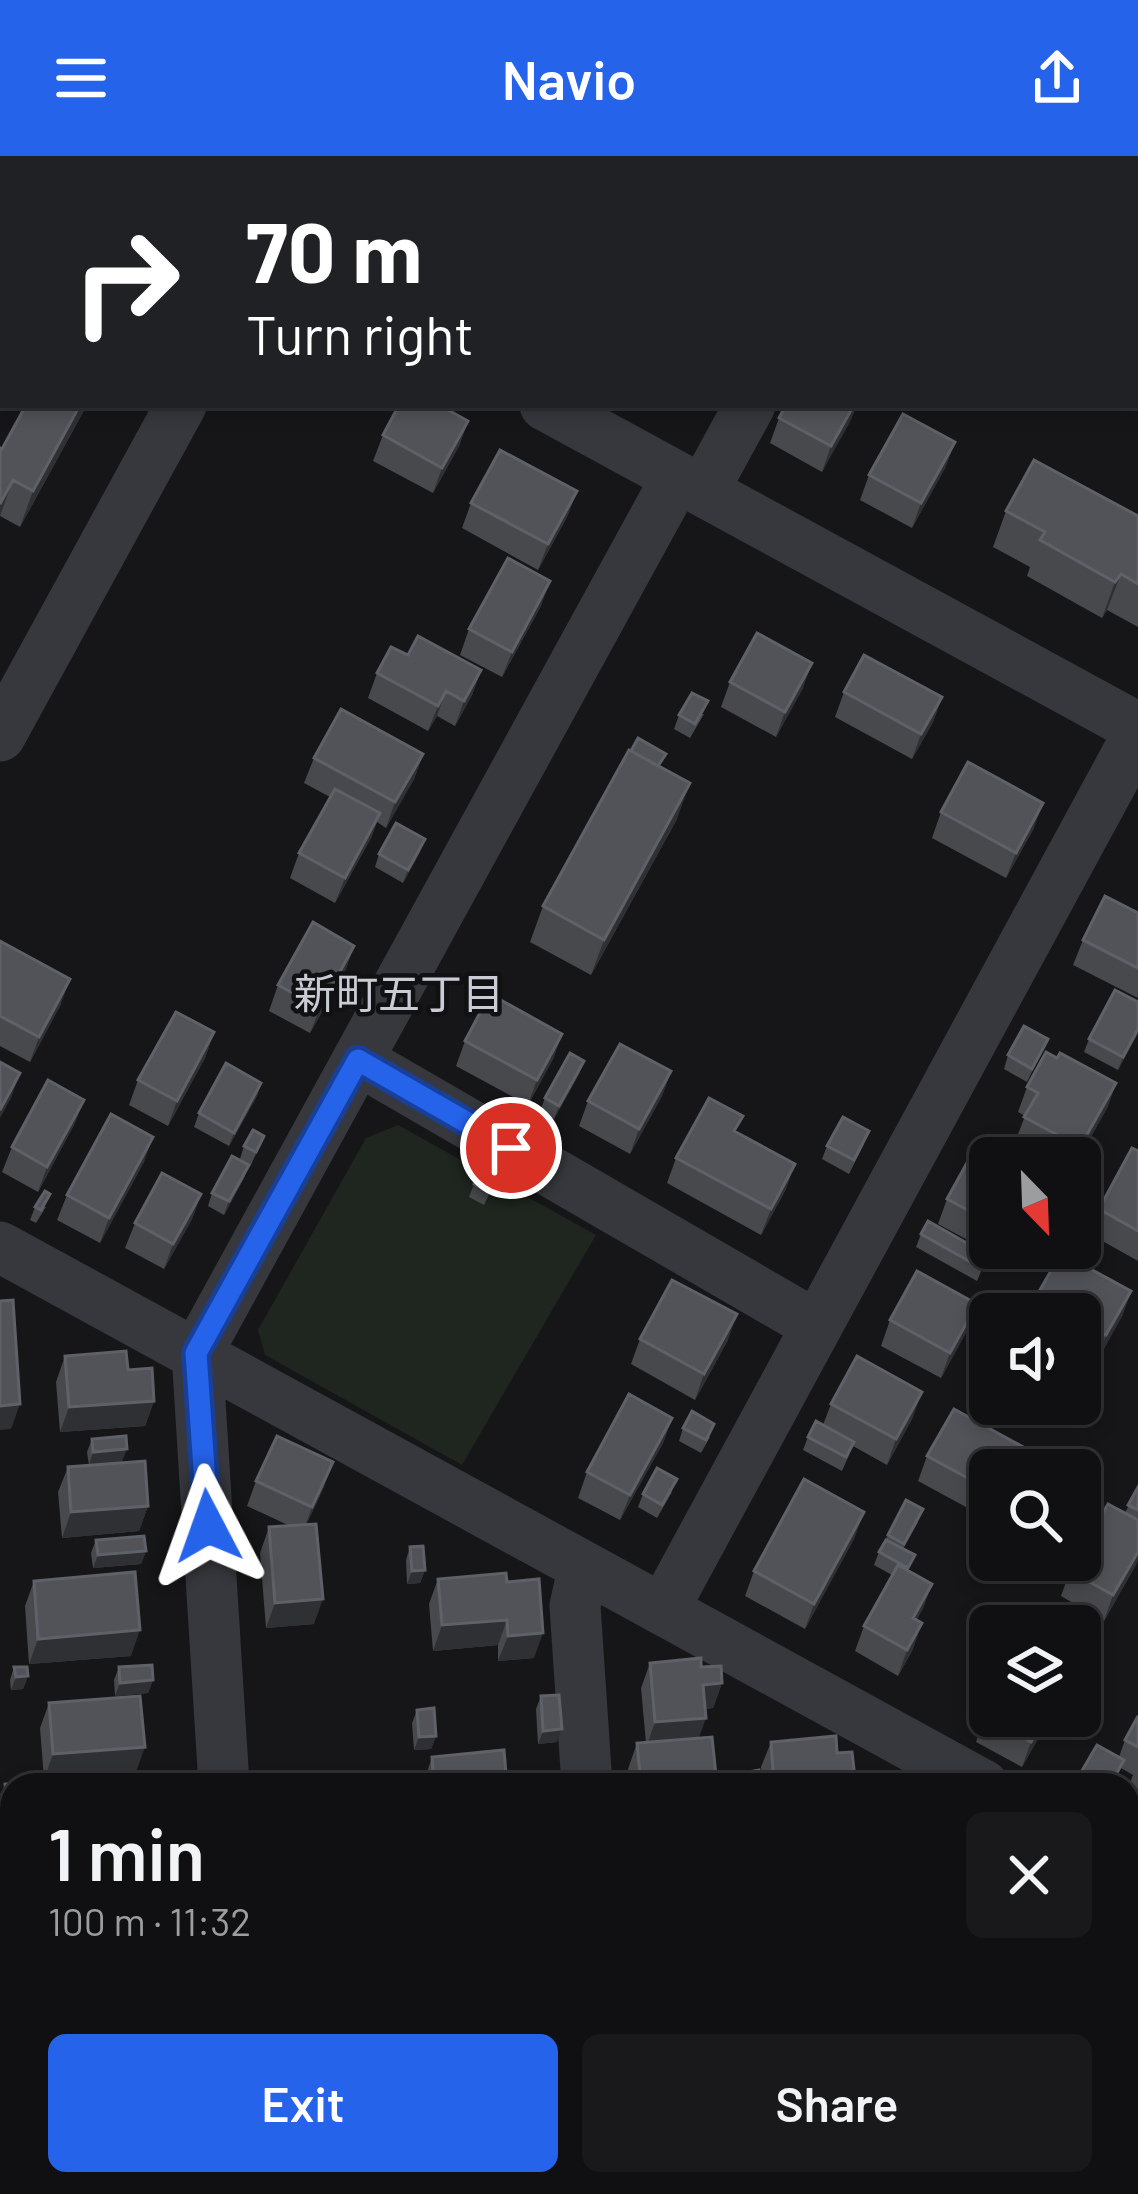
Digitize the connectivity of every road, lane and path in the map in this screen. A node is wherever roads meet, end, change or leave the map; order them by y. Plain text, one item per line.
1 (180, 408) edge
2 (551, 408) edge
3 (748, 408) edge
4 (690, 484) junction
5 (1138, 730) edge
6 (0, 736) edge
7 (358, 1060) junction
8 (0, 1247) edge
9 (817, 1326) junction
10 (196, 1353) junction
11 (583, 1570) junction
12 (663, 1610) junction
13 (223, 1773) edge
14 (586, 1773) edge
15 (960, 1773) edge

1 - 6 street
2 - 4 street
3 - 4 street
4 - 5 street
4 - 7 street
5 - 9 street
7 - 9 street
7 - 10 street
8 - 10 street
9 - 12 street
10 - 11 street
10 - 13 street
11 - 12 street
11 - 14 street
12 - 15 street

